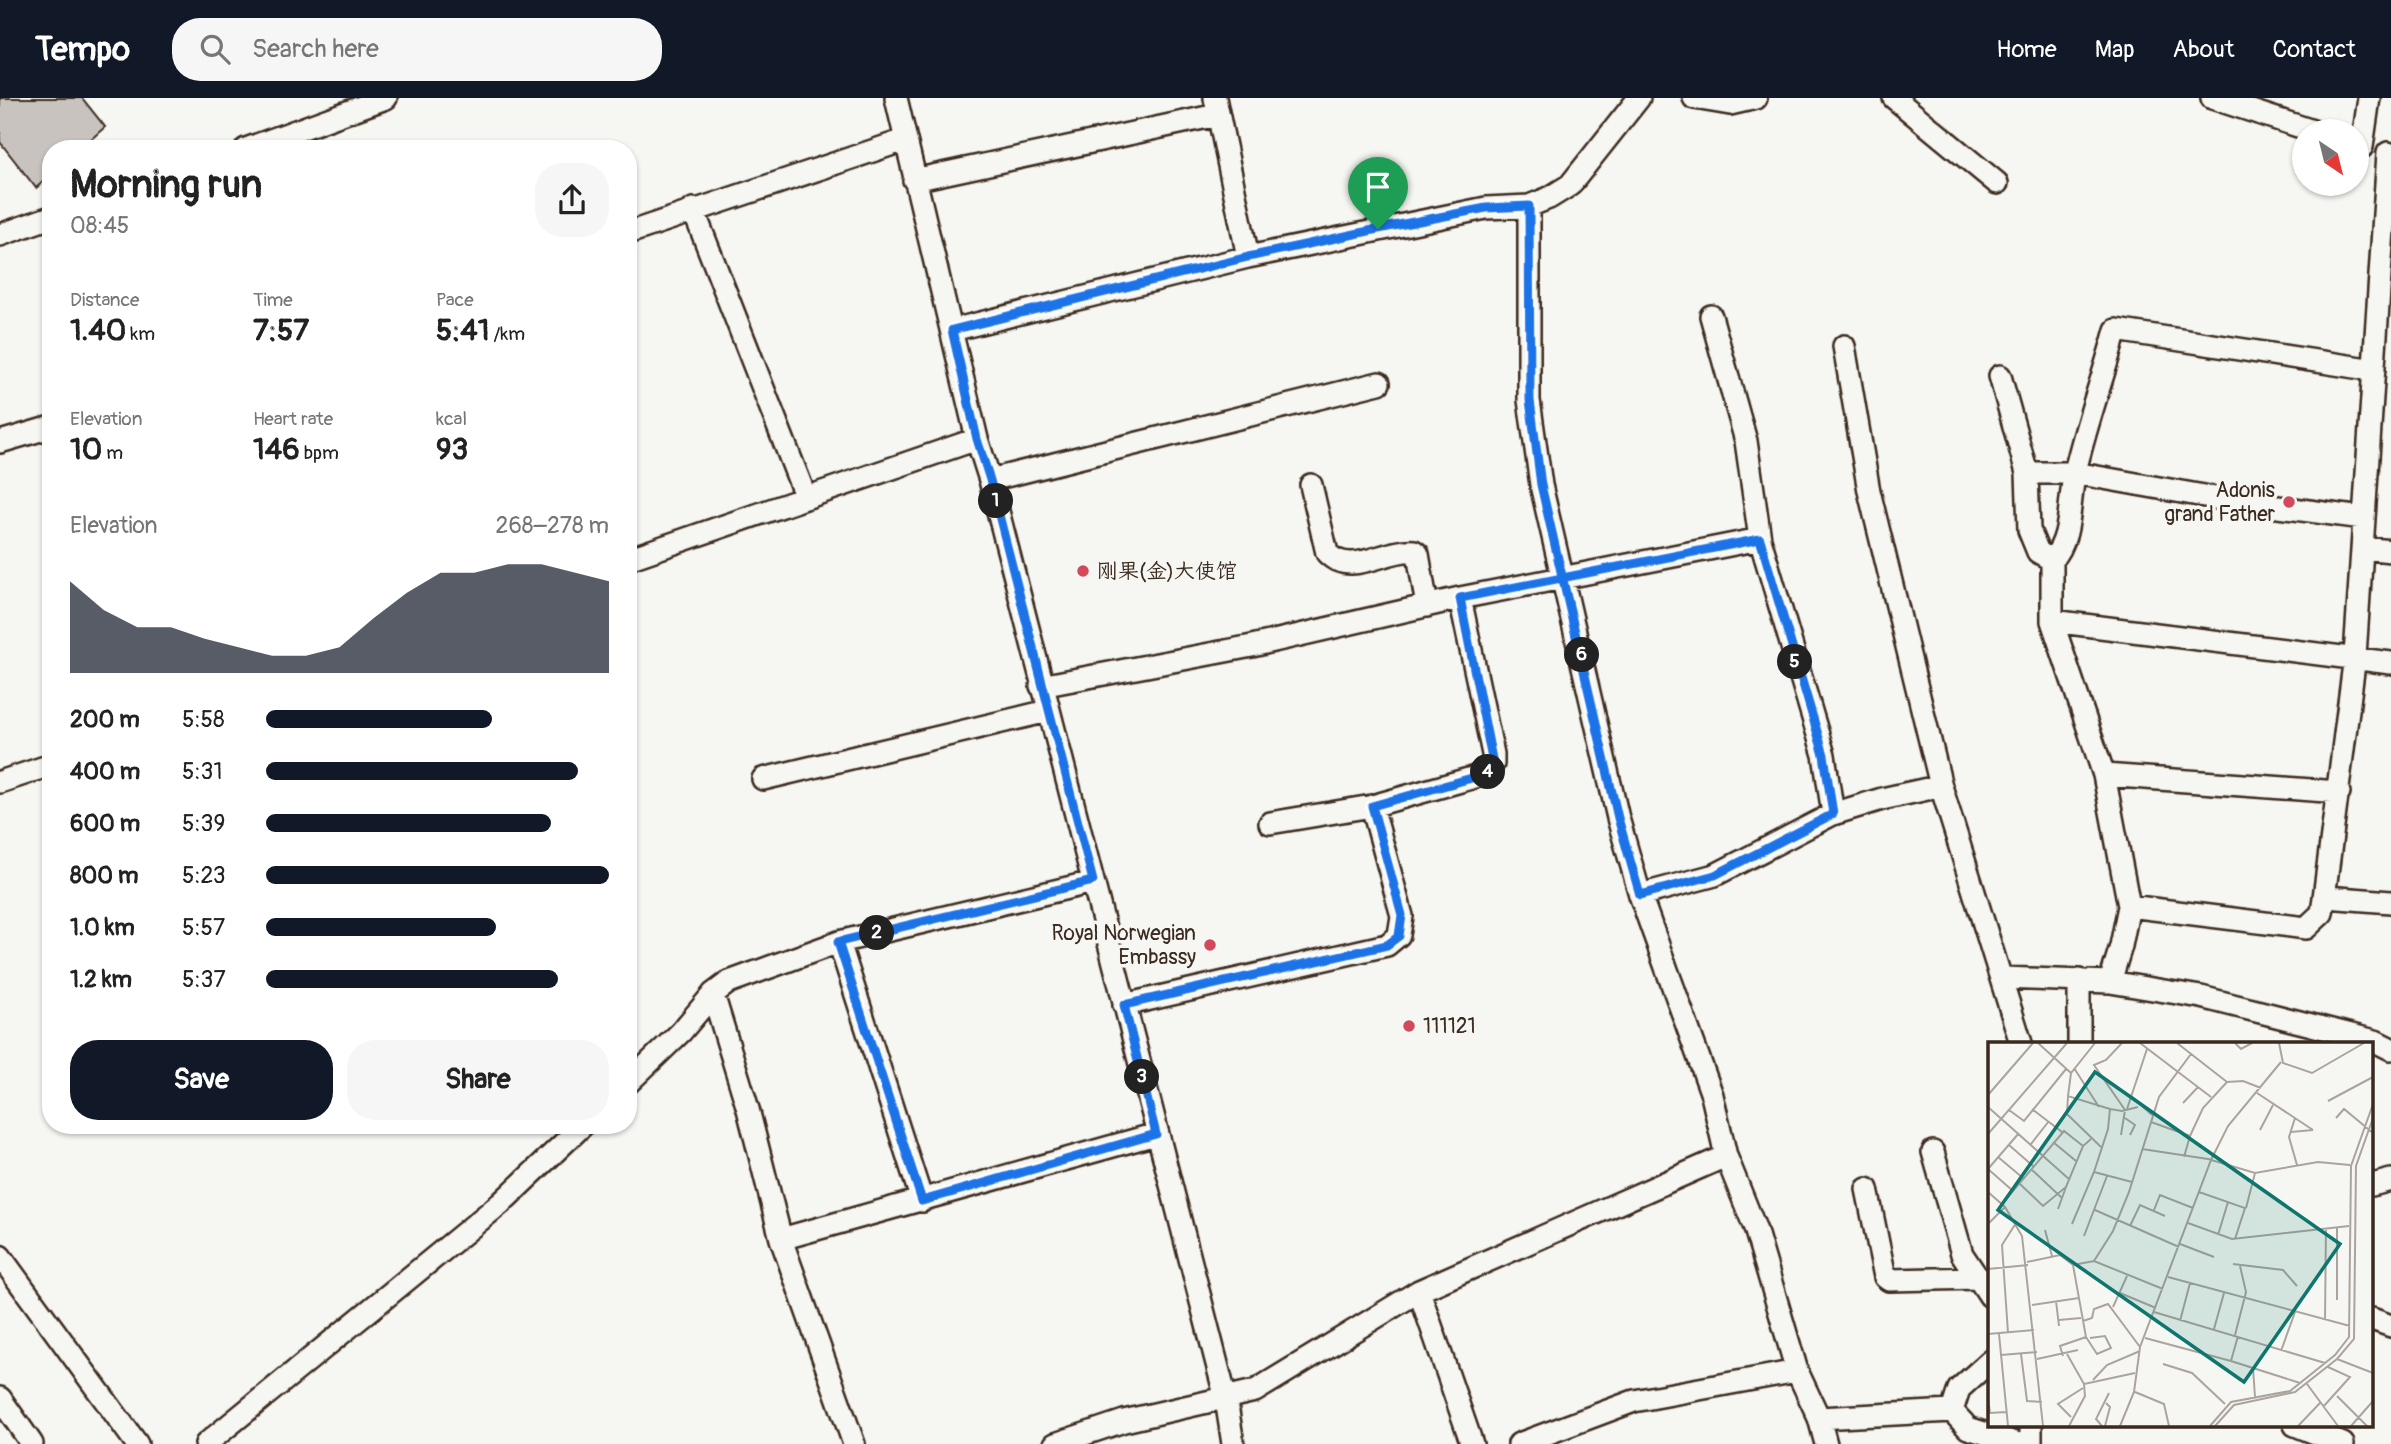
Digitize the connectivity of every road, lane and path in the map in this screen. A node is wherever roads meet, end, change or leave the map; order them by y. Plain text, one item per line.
1 (386, 98) edge
2 (896, 98) edge
3 (1639, 98) edge
4 (1694, 98) edge
5 (1756, 98) edge
6 (1894, 98) edge
7 (2213, 98) edge
8 (2370, 98) edge
9 (1216, 107) edge
10 (2366, 119) edge
11 (2292, 124) edge
12 (271, 140) edge
13 (905, 140) junction
14 (2370, 148) edge
15 (2390, 153) edge
16 (914, 180) junction
17 (1997, 183) dead end
18 (1529, 206) junction
19 (693, 209) junction
20 (42, 220) edge
21 (637, 230) edge
22 (1, 233) edge
23 (1248, 257) junction
24 (2385, 294) edge
25 (1711, 316) dead end
26 (952, 330) junction
27 (1844, 346) dead end
28 (2374, 370) junction
29 (2000, 376) dead end
30 (1379, 383) dead end
31 (2382, 420) edge
32 (42, 430) edge
33 (977, 439) junction
34 (0, 442) edge
35 (2027, 472) junction
36 (2075, 473) junction
37 (990, 480) junction
38 (1311, 485) dead end
39 (806, 498) junction
40 (2363, 518) junction
41 (1760, 539) junction
42 (2362, 548) junction
43 (2391, 551) edge
44 (637, 556) edge
45 (2052, 560) junction
46 (1562, 580) junction
47 (1460, 598) junction
48 (1427, 606) junction
49 (2052, 621) junction
50 (2355, 656) junction
51 (2391, 663) edge
52 (1041, 686) junction
53 (1048, 711) junction
54 (42, 768) edge
55 (2104, 775) junction
56 (763, 779) dead end
57 (0, 782) edge
58 (1941, 786) junction
59 (2339, 792) junction
60 (1372, 806) junction
61 (1833, 814) junction
62 (1270, 822) dead end
63 (1093, 881) junction
64 (1640, 895) junction
65 (2326, 897) junction
66 (2391, 902) edge
67 (2129, 906) junction
68 (838, 942) junction
69 (2003, 978) junction
70 (2079, 981) junction
71 (2110, 982) junction
72 (713, 994) junction
73 (1124, 1005) junction
74 (2021, 1042) edge
75 (2079, 1042) edge
76 (2391, 1049) edge
77 (637, 1074) edge
78 (574, 1134) edge
79 (1156, 1134) junction
80 (1933, 1152) dead end
81 (1726, 1156) junction
82 (2391, 1180) edge
83 (2374, 1184) edge
84 (1867, 1189) dead end
85 (922, 1201) junction
86 (781, 1239) junction
87 (0, 1256) edge
88 (1985, 1287) edge
89 (1419, 1291) junction
90 (2374, 1320) edge
91 (2391, 1326) edge
92 (1988, 1363) edge
93 (1797, 1371) junction
94 (0, 1398) edge
95 (1226, 1399) junction
96 (1952, 1411) junction
97 (1819, 1418) junction
98 (2031, 1426) edge
99 (2298, 1426) edge
100 (32, 1444) edge
101 (137, 1444) edge
102 (206, 1444) edge
103 (854, 1444) edge
104 (1055, 1444) edge
105 (1233, 1444) edge
106 (1472, 1444) edge
107 (1519, 1444) edge
108 (1826, 1444) edge
109 (2019, 1444) edge
110 (2031, 1444) edge
111 (2343, 1444) edge

1 - 12 street
2 - 13 street
3 - 18 street
4 - 5 street
6 - 17 street
7 - 11 street
8 - 10 street
9 - 16 street
9 - 23 street
13 - 16 street
13 - 19 street
14 - 15 street
15 - 24 street
16 - 26 street
18 - 23 street
18 - 46 street
19 - 21 street
19 - 39 street
20 - 22 street
23 - 26 street
24 - 28 street
25 - 41 street
26 - 33 street
27 - 58 street
28 - 31 street
28 - 36 street
29 - 35 street
30 - 37 street
31 - 40 street
32 - 34 street
33 - 37 street
33 - 39 street
35 - 36 street
35 - 45 street
36 - 40 street
36 - 45 street
37 - 52 street
38 - 48 street
39 - 44 street
40 - 42 street
41 - 46 street
41 - 61 street
42 - 43 street
42 - 50 street
45 - 49 street
46 - 47 street
46 - 64 street
47 - 48 street
47 - 60 street
48 - 52 street
49 - 50 street
49 - 55 street
50 - 51 street
50 - 59 street
52 - 53 street
53 - 56 street
53 - 63 street
54 - 57 street
55 - 59 street
55 - 67 street
58 - 61 street
58 - 69 street
59 - 65 street
60 - 62 street
60 - 73 street
61 - 64 street
63 - 68 street
63 - 73 street
64 - 81 street
65 - 66 street
65 - 67 street
67 - 71 street
68 - 72 street
68 - 85 street
69 - 70 street
69 - 74 street
70 - 71 street
70 - 75 street
71 - 76 street
72 - 77 street
72 - 86 street
73 - 79 street
78 - 102 street
79 - 85 street
79 - 95 street
80 - 88 street
81 - 89 street
81 - 93 street
82 - 83 street
84 - 88 street
85 - 86 street
86 - 103 street
87 - 101 street
89 - 95 street
89 - 106 street
90 - 91 street
92 - 96 street
93 - 97 street
93 - 107 street
94 - 100 street
95 - 104 street
95 - 105 street
96 - 97 street
96 - 109 street
97 - 108 street
98 - 110 street
99 - 111 street

